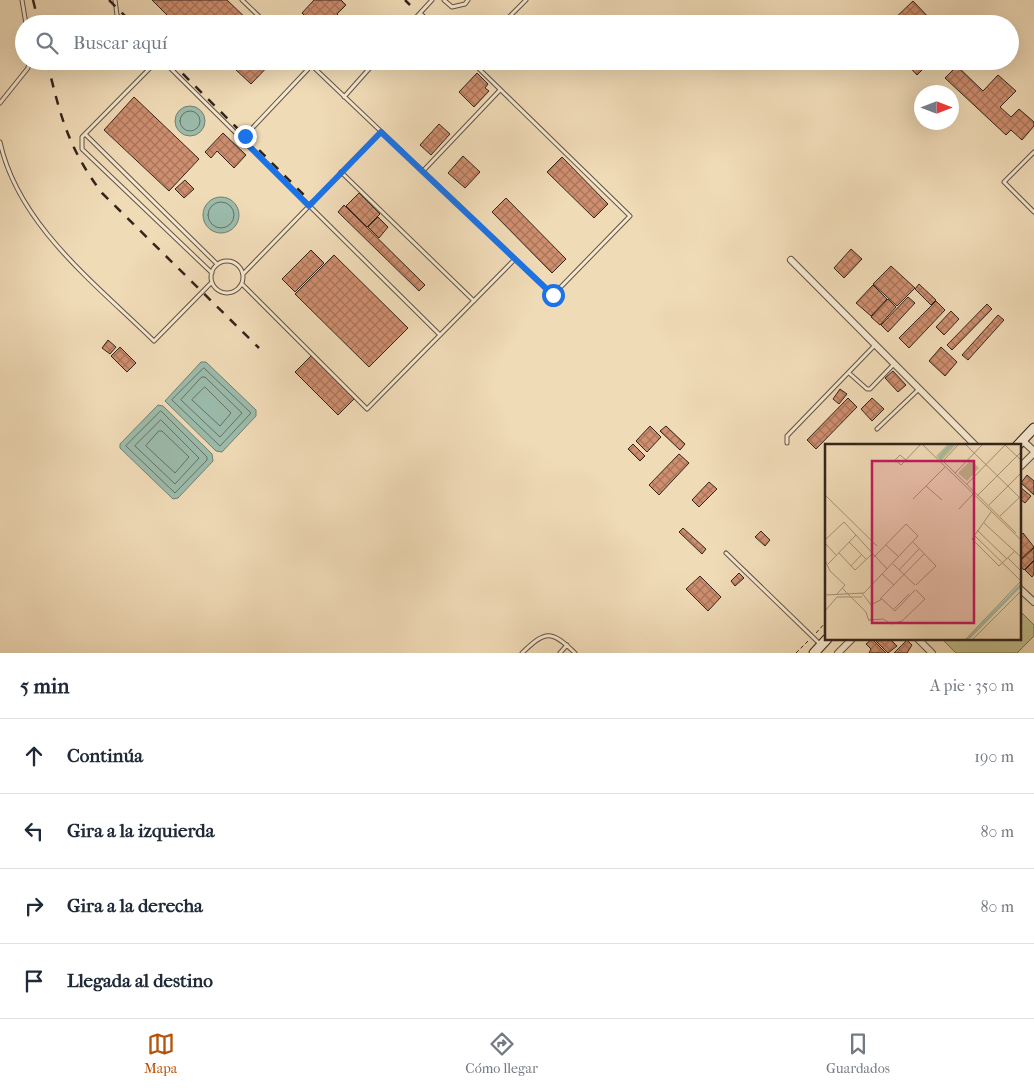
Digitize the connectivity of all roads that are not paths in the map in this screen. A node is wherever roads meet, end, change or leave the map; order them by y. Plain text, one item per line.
1 (22, 0) edge
2 (115, 0) edge
3 (242, 0) edge
4 (432, 0) edge
5 (444, 0) edge
6 (468, 0) edge
7 (526, 0) edge
8 (420, 12) junction
9 (24, 15) edge
10 (117, 15) edge
11 (258, 15) edge
12 (418, 15) edge
13 (423, 15) edge
14 (511, 15) edge
15 (26, 70) edge
16 (148, 70) edge
17 (173, 70) edge
18 (307, 70) edge
19 (315, 70) edge
20 (368, 70) edge
21 (480, 70) edge
22 (500, 90) junction
23 (344, 97) junction
24 (0, 103) edge
25 (381, 132) junction
26 (85, 134) junction
27 (242, 139) junction
28 (0, 142) edge
29 (1034, 152) edge
30 (423, 171) junction
31 (341, 172) junction
32 (309, 206) junction
33 (1034, 212) edge
34 (516, 259) junction
35 (791, 260) dead end
36 (217, 264) junction
37 (212, 273) junction
38 (243, 274) junction
39 (212, 282) junction
40 (242, 284) junction
41 (474, 301) junction
42 (440, 335) junction
43 (876, 345) junction
44 (894, 364) junction
45 (849, 372) junction
46 (919, 389) junction
47 (1034, 428) edge
48 (877, 429) dead end
49 (1019, 443) edge
50 (787, 444) dead end
51 (974, 444) edge
52 (1022, 445) edge
53 (1034, 452) edge
54 (1022, 465) edge
55 (726, 553) dead end
56 (1022, 591) edge
57 (1034, 602) edge
58 (851, 640) edge
59 (919, 640) edge
60 (824, 642) edge
61 (567, 646) junction
62 (522, 653) edge
63 (560, 653) edge
64 (576, 653) edge
65 (814, 653) edge
66 (838, 653) edge
67 (932, 653) edge

1 - 9 lane
2 - 10 lane
3 - 11 lane
4 - 8 lane
5 - 6 lane
7 - 14 lane
8 - 12 lane
8 - 13 lane
15 - 24 lane
16 - 26 lane
17 - 27 lane
18 - 27 lane
19 - 23 lane
20 - 23 lane
21 - 22 lane
22 - 30 lane
22 - 34 lane
23 - 25 lane
25 - 30 lane
25 - 31 lane
26 - 36 lane
26 - 37 lane
27 - 32 lane
28 - 39 lane
29 - 33 lane
30 - 34 lane
31 - 32 lane
31 - 41 lane
32 - 38 lane
32 - 42 lane
34 - 41 lane
35 - 43 street
36 - 37 lane
36 - 38 lane
37 - 39 lane
38 - 40 lane
39 - 40 lane
40 - 42 lane
41 - 42 lane
43 - 44 street
43 - 45 lane
44 - 45 lane
44 - 46 street
45 - 50 lane
46 - 48 lane
46 - 51 street
47 - 49 street
52 - 53 street
53 - 54 street
55 - 60 lane
56 - 57 street
58 - 66 street
59 - 67 street
60 - 65 street
61 - 62 lane
61 - 63 lane
61 - 64 lane

